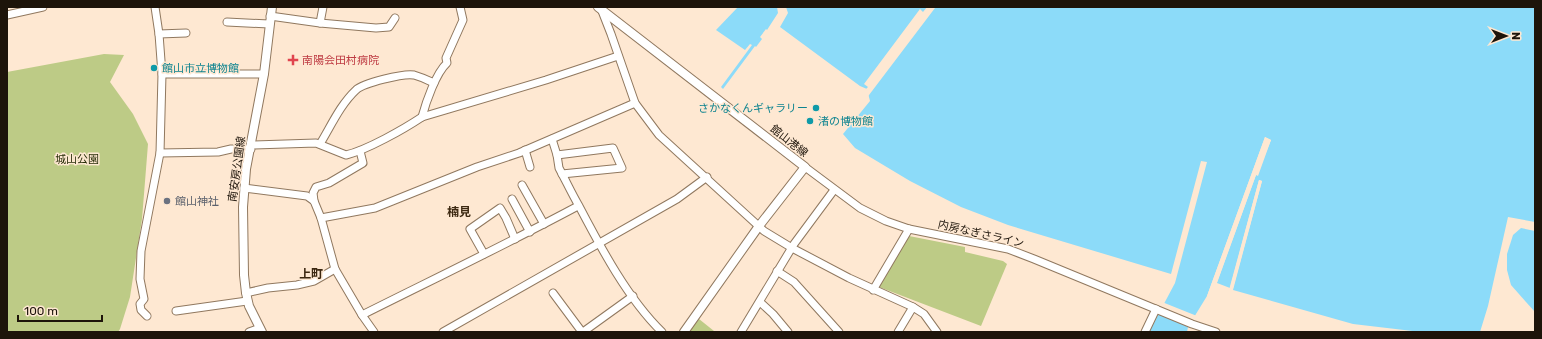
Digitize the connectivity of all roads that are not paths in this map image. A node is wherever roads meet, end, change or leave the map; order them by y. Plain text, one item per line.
1 (42, 7) edge
2 (155, 7) edge
3 (272, 7) edge
4 (323, 7) edge
5 (460, 7) edge
6 (600, 9) edge
7 (7, 15) edge
8 (395, 18) dead end
9 (270, 20) junction
10 (227, 22) dead end
11 (320, 23) junction
12 (159, 34) junction
13 (186, 34) dead end
14 (618, 56) junction
15 (162, 74) junction
16 (264, 74) junction
17 (434, 83) junction
18 (635, 103) junction
19 (422, 117) junction
20 (552, 140) junction
21 (320, 144) junction
22 (251, 147) junction
23 (360, 150) junction
24 (525, 150) junction
25 (160, 153) junction
26 (557, 155) junction
27 (530, 167) dead end
28 (805, 167) junction
29 (562, 174) junction
30 (707, 178) junction
31 (522, 185) dead end
32 (244, 188) junction
33 (834, 190) junction
34 (512, 199) dead end
35 (314, 201) junction
36 (578, 206) junction
37 (321, 218) junction
38 (544, 224) junction
39 (759, 226) junction
40 (909, 229) junction
41 (530, 232) junction
42 (515, 239) junction
43 (600, 243) junction
44 (792, 248) junction
45 (484, 254) junction
46 (335, 269) junction
47 (777, 271) junction
48 (873, 290) junction
49 (553, 293) dead end
50 (632, 296) junction
51 (247, 297) junction
52 (760, 302) junction
53 (913, 307) junction
54 (1158, 310) junction
55 (176, 311) dead end
56 (147, 316) dead end
57 (362, 316) junction
58 (261, 330) edge
59 (1207, 331) edge
60 (249, 332) edge
61 (374, 332) edge
62 (443, 332) edge
63 (582, 332) edge
64 (662, 332) edge
65 (684, 332) edge
66 (741, 332) edge
67 (788, 332) edge
68 (839, 332) edge
69 (898, 332) edge
70 (936, 332) edge
71 (1145, 332) edge
72 (1216, 332) edge

1 - 7 street
2 - 12 street
3 - 9 main road, 南安房公園線
4 - 11 street
5 - 17 street
6 - 14 street
6 - 28 main road, 館山港線
8 - 11 street
9 - 10 street
9 - 11 street
9 - 16 main road, 南安房公園線
12 - 13 street
12 - 15 street
14 - 18 street
14 - 19 street
15 - 16 street
15 - 25 street
16 - 22 main road, 南安房公園線
17 - 19 street
17 - 21 street
18 - 20 street
18 - 30 street
19 - 23 street
20 - 24 street
20 - 26 street
21 - 22 street
21 - 23 street
22 - 25 street
22 - 32 main road, 南安房公園線
23 - 35 street
24 - 27 street
24 - 37 street
25 - 56 street
26 - 29 street
26 - 29 street
28 - 33 street, 内房なぎさライン
28 - 39 main road, 館山港線
29 - 36 street
30 - 39 street
30 - 43 street
31 - 38 street
32 - 35 street
32 - 51 main road, 南安房公園線
33 - 40 street, 内房なぎさライン
33 - 44 street
34 - 41 street
35 - 37 street
36 - 38 street
36 - 43 street
37 - 46 street
38 - 41 street
39 - 44 street
39 - 65 main road, 館山港線
40 - 48 street
40 - 54 street, 内房なぎさライン
41 - 42 street
42 - 45 street
42 - 45 street
43 - 50 street
43 - 62 street
44 - 47 street
44 - 48 street
45 - 57 street
46 - 51 street
46 - 57 street
47 - 52 street
47 - 68 street
48 - 53 street
49 - 63 street
50 - 63 street
50 - 64 street
51 - 55 street
51 - 58 main road, 南安房公園線
52 - 66 street
52 - 67 street
53 - 69 street
53 - 70 street
54 - 59 street, 内房なぎさライン
54 - 71 street
57 - 61 street
58 - 60 street
59 - 72 street, 内房なぎさライン

